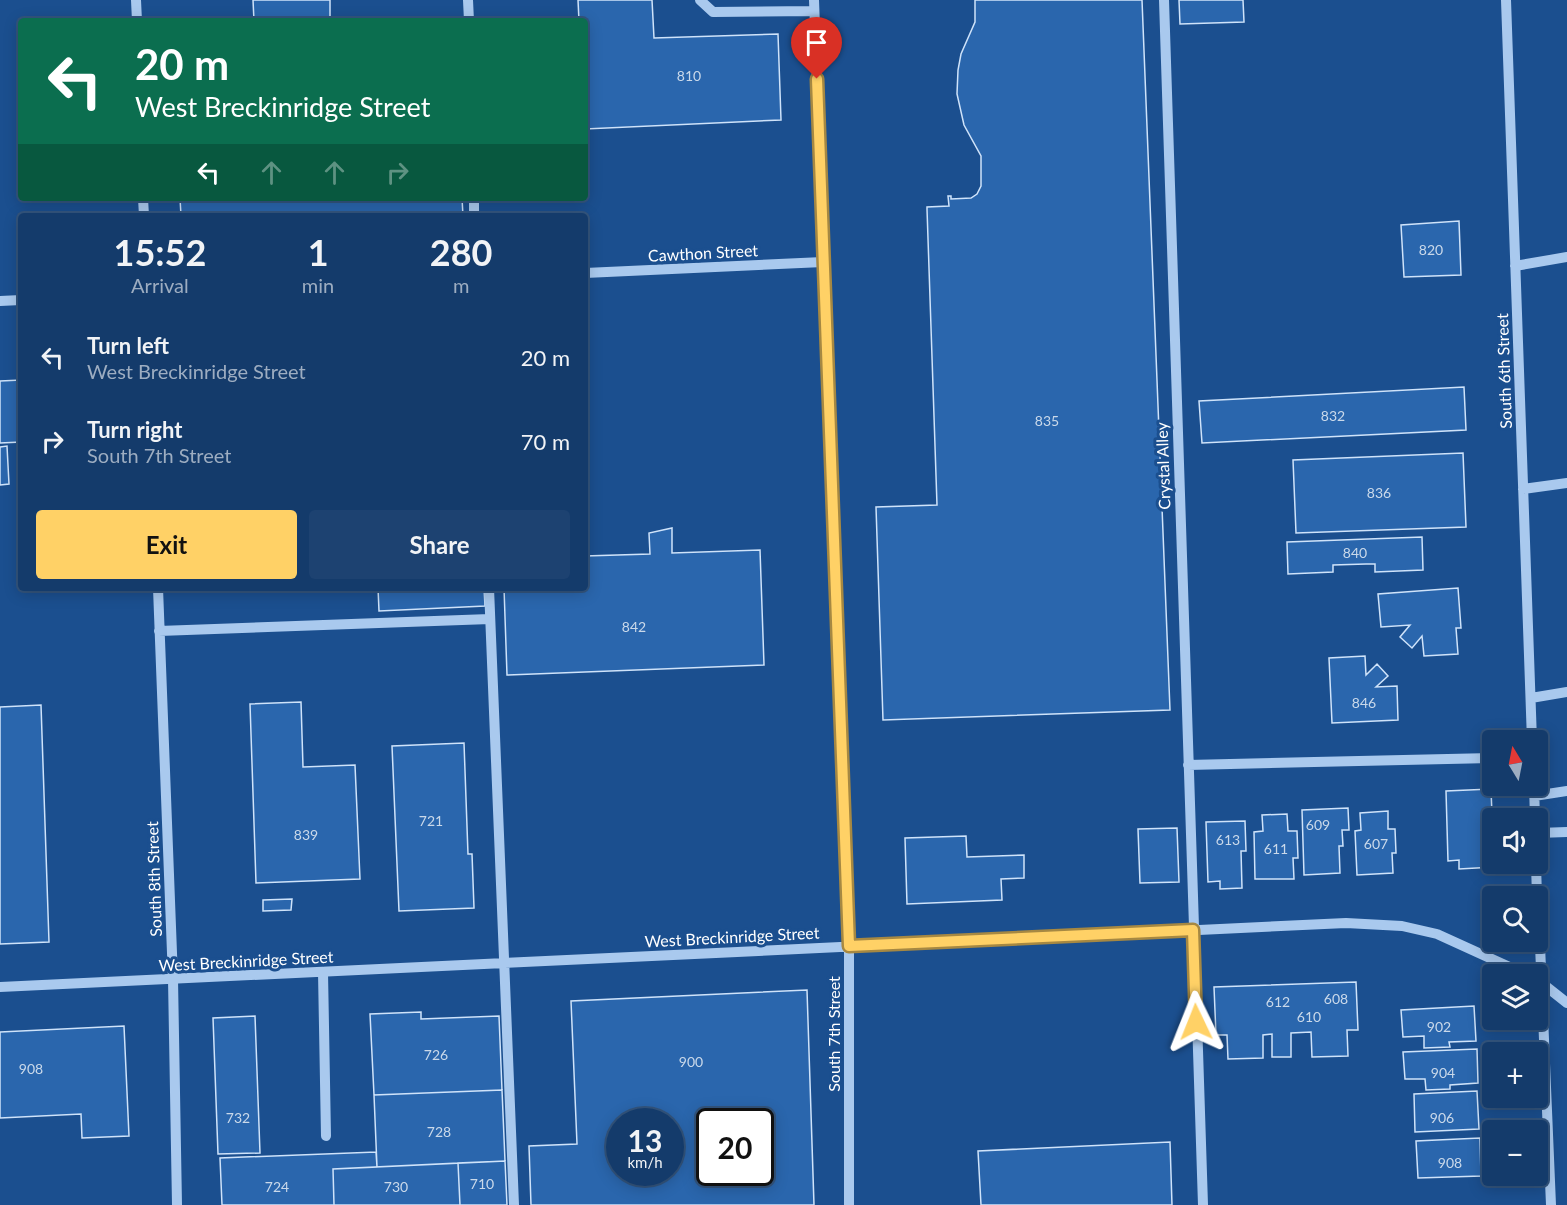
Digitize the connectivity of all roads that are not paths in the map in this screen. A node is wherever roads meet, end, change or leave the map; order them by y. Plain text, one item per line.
1 (136, 0) edge
2 (468, 0) edge
3 (700, 0) edge
4 (1164, 0) edge
5 (1506, 0) edge
6 (814, 5) edge
7 (137, 18) edge
8 (469, 18) edge
9 (1567, 257) edge
10 (823, 262) junction
11 (1515, 266) junction
12 (588, 273) edge
13 (18, 300) edge
14 (0, 301) edge
15 (1567, 483) edge
16 (1523, 489) junction
17 (158, 591) edge
18 (489, 591) edge
19 (490, 619) junction
20 (159, 631) junction
21 (1567, 692) edge
22 (1530, 698) junction
23 (1531, 730) edge
24 (1482, 758) edge
25 (1188, 765) junction
26 (1548, 791) edge
27 (1567, 791) edge
28 (1567, 832) edge
29 (1548, 833) edge
30 (1193, 930) junction
31 (849, 946) junction
32 (504, 964) junction
33 (1503, 964) edge
34 (323, 972) junction
35 (172, 979) junction
36 (0, 987) edge
37 (1548, 987) edge
38 (1567, 1003) edge
39 (1542, 1030) edge
40 (326, 1136) dead end
41 (177, 1205) edge
42 (514, 1205) edge
43 (849, 1205) edge
44 (1203, 1205) edge
45 (1551, 1205) edge

1 - 7 street
2 - 8 street
3 - 6 street
4 - 25 street, Crystal Alley
5 - 11 street, South 6th Street
6 - 10 street, South 7th Street
9 - 11 street
10 - 12 street, Cawthon Street
10 - 31 street, South 7th Street
11 - 16 street, South 6th Street
13 - 14 street
15 - 16 street
16 - 22 street, South 6th Street
17 - 20 street, South 8th Street
18 - 19 street
19 - 20 street
19 - 32 street
20 - 35 street, South 8th Street
21 - 22 street
22 - 23 street, South 6th Street
24 - 25 street
25 - 30 street, Crystal Alley
26 - 27 street
28 - 29 street
30 - 31 street, West Breckinridge Street
30 - 33 street, West Breckinridge Street
30 - 44 street, Crystal Alley
31 - 32 street, West Breckinridge Street
31 - 43 street, South 7th Street
32 - 34 street, West Breckinridge Street
32 - 42 street
34 - 35 street, West Breckinridge Street
34 - 40 street
35 - 36 street, West Breckinridge Street
35 - 41 street, South 8th Street
37 - 38 street
39 - 45 street

